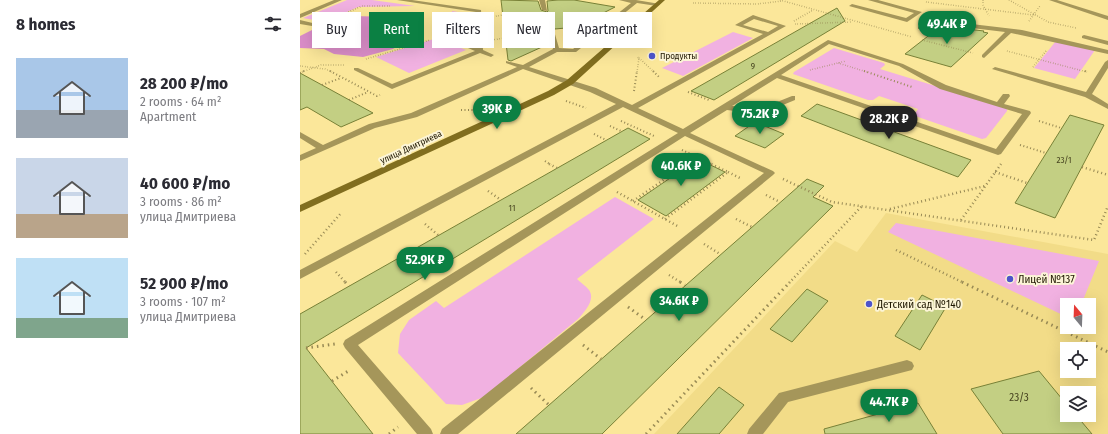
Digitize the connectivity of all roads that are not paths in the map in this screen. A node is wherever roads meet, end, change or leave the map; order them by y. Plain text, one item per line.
1 (339, 0) edge
2 (400, 0) edge
3 (542, 0) edge
4 (622, 0) edge
5 (862, 0) edge
6 (870, 0) edge
7 (1052, 0) edge
8 (635, 2) junction
9 (659, 2) edge
10 (545, 10) dead end
11 (916, 14) junction
12 (300, 16) edge
13 (1108, 18) edge
14 (300, 22) edge
15 (312, 25) edge
16 (920, 28) dead end
17 (1010, 30) junction
18 (1022, 32) junction
19 (768, 34) junction
20 (1084, 37) dead end
21 (1108, 43) edge
22 (555, 46) edge
23 (473, 48) edge
24 (556, 50) junction
25 (480, 51) junction
26 (1108, 52) edge
27 (491, 55) dead end
28 (984, 56) road end
29 (508, 62) dead end
30 (1108, 62) edge
31 (524, 67) junction
32 (356, 69) dead end
33 (995, 69) dead end
34 (776, 75) junction
35 (1022, 77) junction
36 (570, 82) junction
37 (1015, 85) dead end
38 (1088, 95) junction
39 (1006, 96) dead end
40 (792, 98) dead end
41 (622, 104) junction
42 (999, 105) junction
43 (1108, 106) edge
44 (725, 107) junction
45 (632, 108) junction
46 (300, 134) edge
47 (683, 134) junction
48 (322, 148) junction
49 (300, 158) edge
50 (300, 209) edge
51 (300, 275) edge
52 (907, 366) dead end
53 (426, 434) edge
54 (447, 434) edge
55 (754, 434) edge

1 - 12 street
2 - 25 street
3 - 10 street
4 - 8 street
5 - 11 street
6 - 11 street
7 - 13 street
8 - 9 street
8 - 24 street
9 - 36 main road, улица Дмитриева
11 - 18 street
14 - 15 street
16 - 17 street
17 - 18 street
17 - 28 street
18 - 26 street
19 - 19 street
19 - 45 street
20 - 21 street
22 - 24 street
23 - 25 street
24 - 31 street
25 - 27 street
25 - 32 street
29 - 31 street
30 - 38 street
31 - 36 street
31 - 48 street
33 - 35 street
34 - 42 street
34 - 42 street
34 - 44 street
35 - 37 street
35 - 38 street
36 - 41 street
36 - 50 main road, улица Дмитриева
38 - 43 street
39 - 42 street
40 - 44 street
41 - 45 street
41 - 51 street
44 - 47 street
45 - 47 street
46 - 48 street
47 - 53 street
47 - 54 street
48 - 49 street
52 - 55 street

